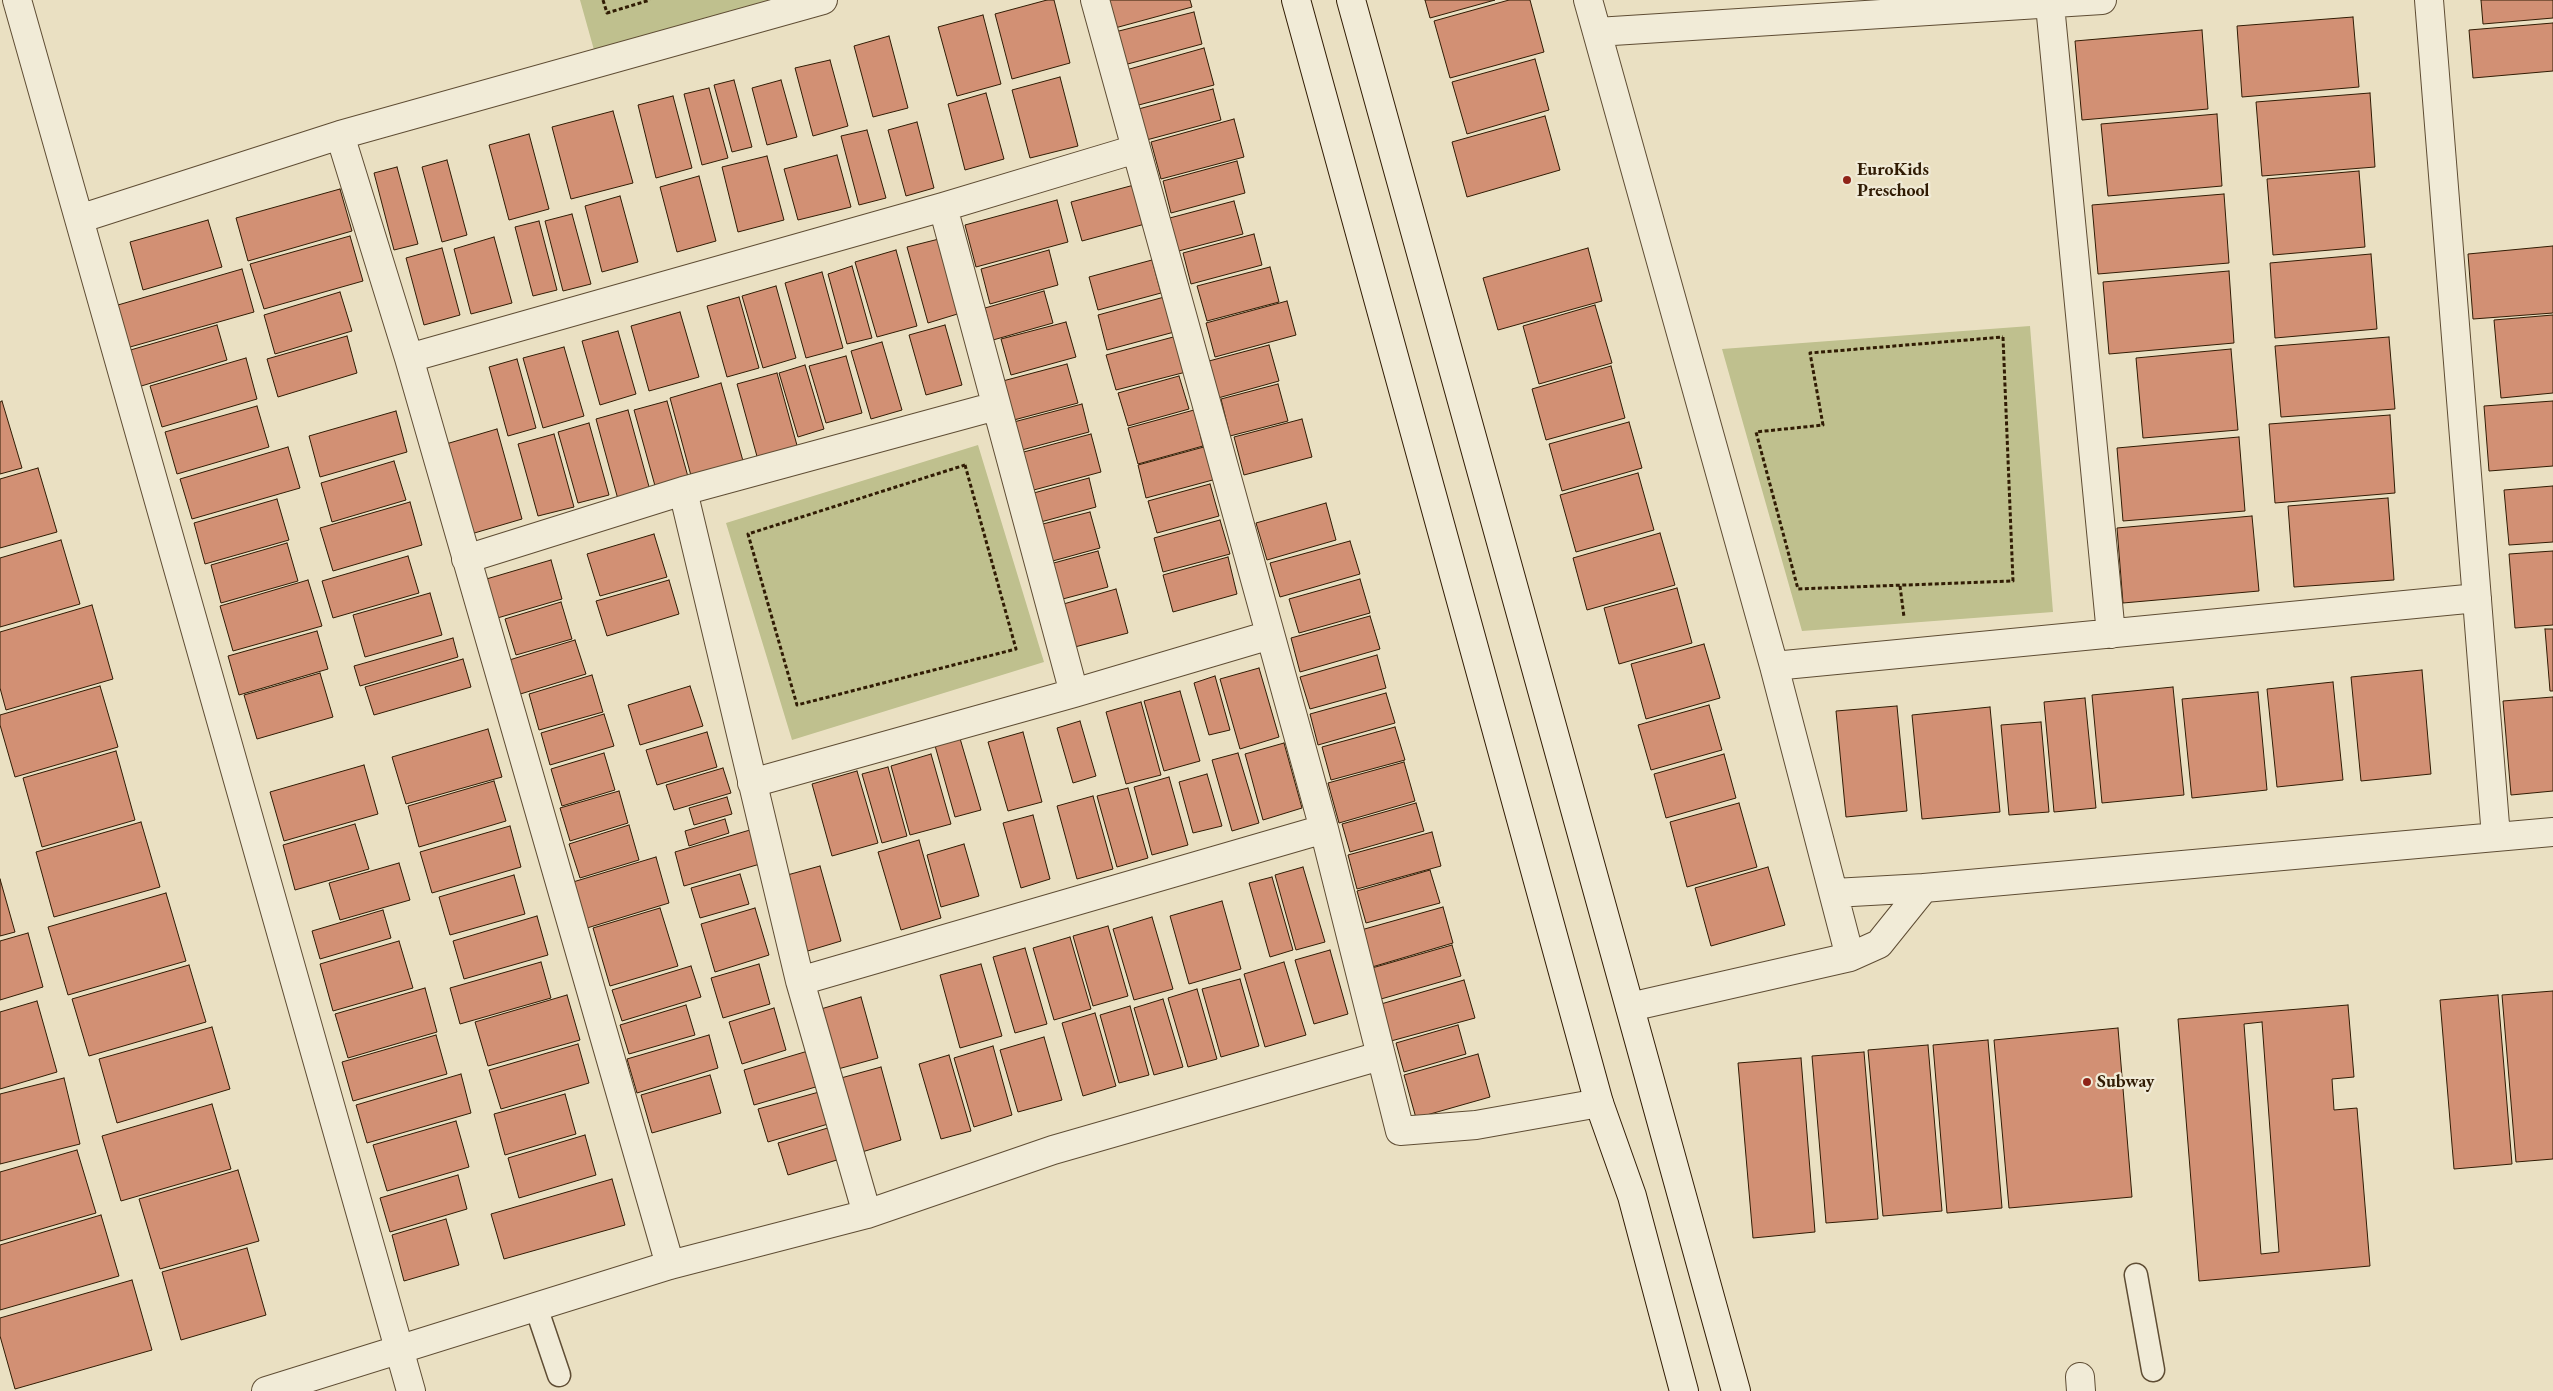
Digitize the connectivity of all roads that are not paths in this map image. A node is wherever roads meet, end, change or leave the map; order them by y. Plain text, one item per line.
1 (17, 0) edge
2 (823, 0) edge
3 (1095, 0) edge
4 (1296, 0) edge
5 (1351, 0) edge
6 (1588, 0) edge
7 (2102, 0) edge
8 (2429, 0) edge
9 (2050, 5) junction
10 (1597, 32) junction
11 (340, 135) junction
12 (1136, 149) junction
13 (943, 207) junction
14 (79, 219) junction
15 (408, 358) junction
16 (996, 406) junction
17 (682, 490) junction
18 (466, 559) junction
19 (2477, 598) junction
20 (1270, 634) junction
21 (2111, 634) junction
22 (1774, 666) junction
23 (1074, 693) junction
24 (752, 783) junction
25 (1324, 829) junction
26 (2553, 832) edge
27 (2496, 837) junction
28 (1924, 888) junction
29 (1834, 893) junction
30 (1850, 956) junction
31 (800, 981) junction
32 (1630, 1007) junction
33 (1380, 1056) junction
34 (1599, 1103) junction
35 (867, 1214) junction
36 (670, 1265) junction
37 (2136, 1275) dead end
38 (536, 1307) junction
39 (400, 1350) junction
40 (2153, 1370) dead end
41 (559, 1375) dead end
42 (266, 1391) edge
43 (411, 1391) edge
44 (1684, 1391) edge
45 (1736, 1391) edge

1 - 14 street
2 - 11 street
3 - 12 street
4 - 34 street
5 - 32 street
6 - 10 street
7 - 9 street
8 - 19 street
9 - 10 street
9 - 21 street
10 - 22 street
11 - 14 street
11 - 15 street
12 - 13 street
12 - 20 street
13 - 15 street
13 - 16 street
14 - 39 street
15 - 18 street
16 - 17 street
16 - 23 street
17 - 18 street
17 - 24 street
18 - 36 street
19 - 21 street
19 - 27 street
20 - 23 street
20 - 25 street
21 - 22 street
22 - 29 street
23 - 24 street
24 - 31 street
25 - 31 street
25 - 33 street
26 - 27 street
27 - 28 street
28 - 29 street
28 - 30 street
29 - 30 street
30 - 32 street
31 - 35 street
32 - 45 street
33 - 34 street
33 - 35 street
34 - 44 street
35 - 36 street
36 - 38 street
37 - 40 lane
38 - 39 street
38 - 41 lane
39 - 42 street
39 - 43 street

